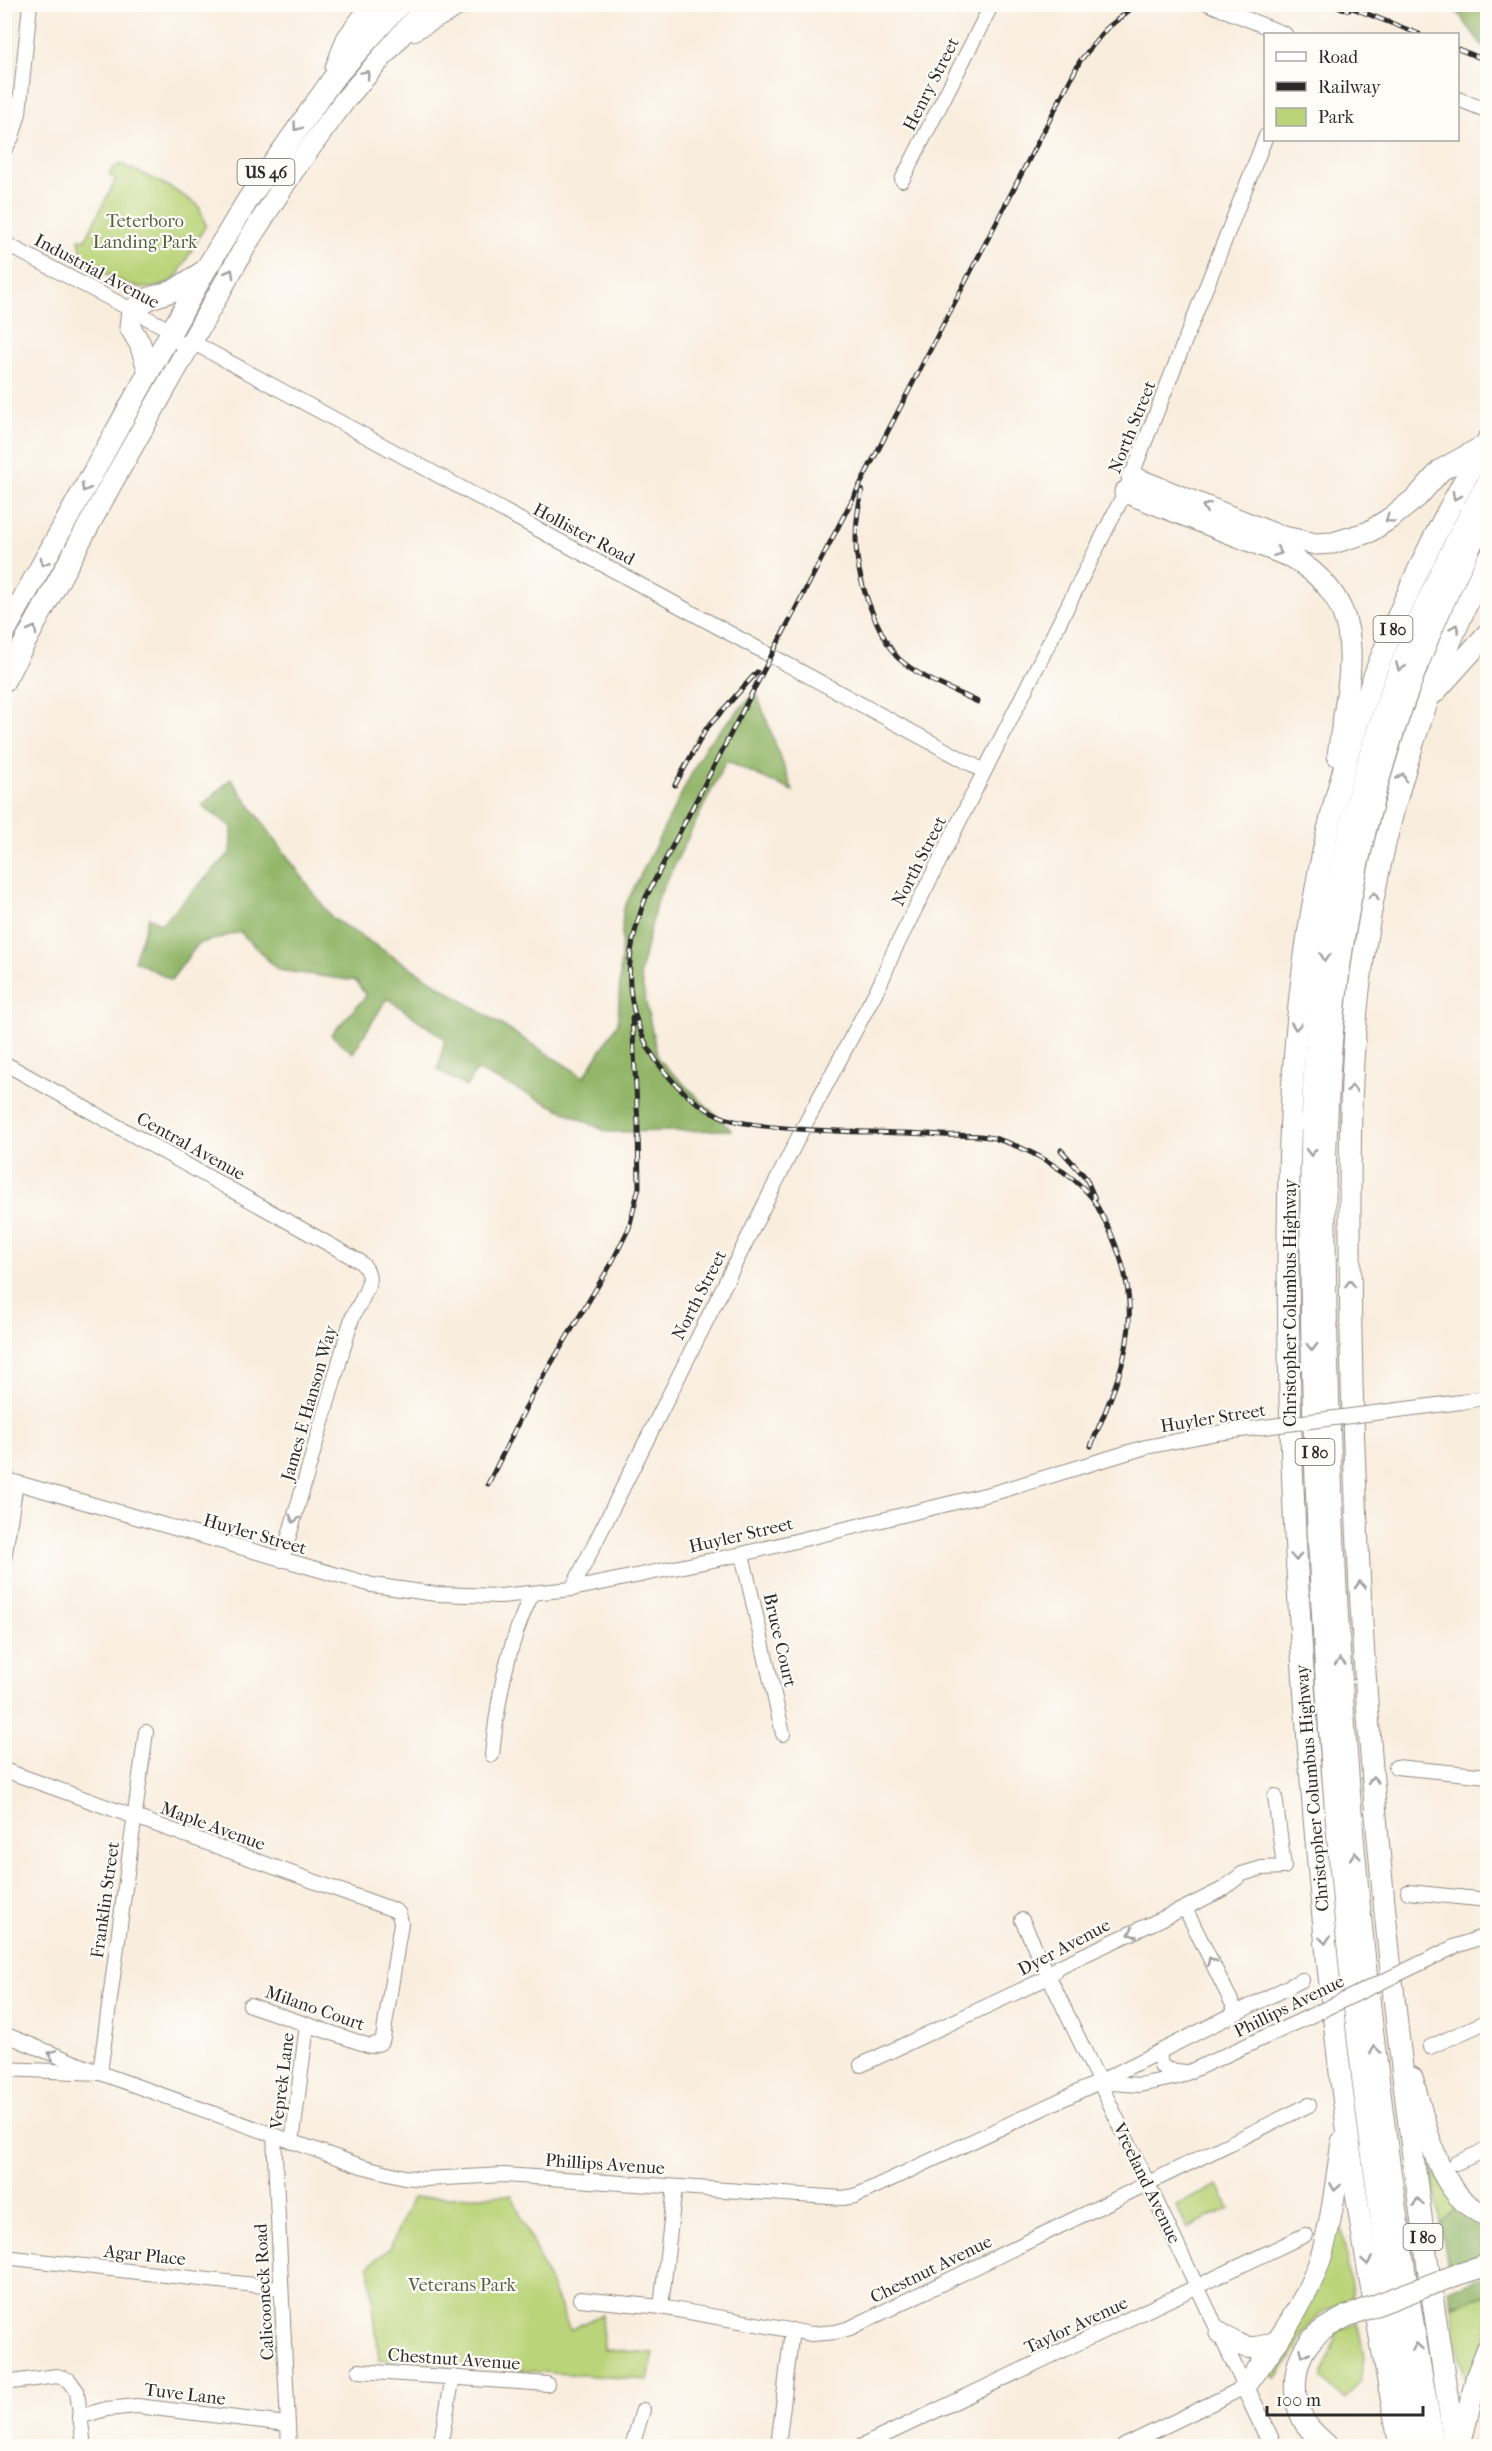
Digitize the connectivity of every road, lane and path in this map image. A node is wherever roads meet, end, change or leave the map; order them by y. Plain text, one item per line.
1 (30, 4) edge
2 (373, 4) edge
3 (400, 4) edge
4 (428, 4) edge
5 (460, 4) edge
6 (992, 4) edge
7 (1209, 4) edge
8 (1282, 33) edge
9 (396, 39) junction
10 (332, 80) junction
11 (1459, 99) edge
12 (1488, 111) edge
13 (1264, 141) edge
14 (4, 151) edge
15 (902, 180) dead end
16 (4, 243) edge
17 (206, 269) junction
18 (210, 308) junction
19 (132, 310) junction
20 (172, 331) junction
21 (192, 342) junction
22 (149, 372) junction
23 (1486, 443) edge
24 (1488, 482) edge
25 (1129, 485) junction
26 (109, 488) junction
27 (1488, 512) edge
28 (1488, 559) edge
29 (4, 633) edge
30 (1488, 633) edge
31 (4, 681) edge
32 (1426, 702) junction
33 (984, 771) junction
34 (1330, 823) junction
35 (4, 1063) edge
36 (359, 1261) joint
37 (1488, 1397) edge
38 (10, 1481) edge
39 (742, 1554) junction
40 (4, 1559) edge
41 (282, 1560) junction
42 (572, 1589) junction
43 (532, 1594) junction
44 (146, 1732) dead end
45 (783, 1734) dead end
46 (492, 1755) dead end
47 (1396, 1767) dead end
48 (4, 1770) edge
49 (1488, 1776) edge
50 (1275, 1796) dead end
51 (134, 1817) junction
52 (1408, 1892) dead end
53 (1488, 1900) edge
54 (1185, 1908) junction
55 (1022, 1920) dead end
56 (1488, 1935) edge
57 (1049, 1977) junction
58 (1302, 1980) dead end
59 (250, 2006) dead end
60 (1237, 2013) junction
61 (1488, 2021) edge
62 (307, 2025) junction
63 (1396, 2026) junction
64 (4, 2034) edge
65 (368, 2045) joint
66 (1430, 2047) dead end
67 (1159, 2052) junction
68 (861, 2065) dead end
69 (4, 2069) edge
70 (1193, 2072) junction
71 (100, 2073) junction
72 (1099, 2082) junction
73 (1309, 2105) dead end
74 (1346, 2121) junction
75 (274, 2135) junction
76 (292, 2142) junction
77 (1488, 2149) edge
78 (1456, 2163) dead end
79 (1147, 2184) junction
80 (675, 2187) junction
81 (1488, 2215) edge
82 (1305, 2235) dead end
83 (4, 2257) edge
84 (1488, 2265) edge
85 (281, 2288) junction
86 (1198, 2288) junction
87 (580, 2299) dead end
88 (661, 2307) junction
89 (792, 2330) junction
90 (1220, 2333) junction
91 (1278, 2341) junction
92 (1488, 2348) edge
93 (359, 2371) dead end
94 (453, 2377) junction
95 (4, 2384) edge
96 (547, 2384) dead end
97 (1245, 2387) junction
98 (644, 2410) dead end
99 (79, 2417) junction
100 (287, 2424) junction
101 (84, 2446) edge
102 (288, 2446) edge
103 (440, 2446) edge
104 (632, 2446) edge
105 (778, 2446) edge
106 (862, 2446) edge
107 (1124, 2446) edge
108 (1273, 2446) edge
109 (1328, 2446) edge
110 (1400, 2446) edge
111 (1418, 2446) edge
112 (1434, 2446) edge
113 (1455, 2446) edge
114 (1460, 2446) edge

1 - 14 street
2 - 10 highway
3 - 10 highway, US 46
4 - 9 highway, US 46
5 - 9 highway
6 - 15 street, Henry Street
7 - 8 street
18 -> 9 highway, US 46
10 -> 17 highway, US 46
11 - 12 street
13 - 25 street, North Street
16 - 19 street, Industrial Avenue
17 - 19 highway
17 - 20 highway, US 46
18 - 20 highway
18 - 21 highway, US 46
19 - 20 street, Industrial Avenue
19 - 22 highway
20 - 21 street, Hollister Road
20 - 22 highway, US 46
20 - 26 highway
21 - 26 highway, US 46
21 - 33 street, Hollister Road
22 -> 29 highway, US 46
23 -> 25 highway
23 -> 34 highway, Christopher Columbus Highway / I 80
24 -> 111 highway, Christopher Columbus Highway / I 80
25 - 33 street, North Street
25 -> 34 highway
31 -> 26 highway, US 46
112 -> 27 highway, Christopher Columbus Highway / I 80
32 -> 28 highway, I 80
30 - 32 highway
63 -> 32 highway, I 80
33 - 42 street, North Street
34 -> 74 highway, Christopher Columbus Highway / I 80
35 - 36 street, Central Avenue
36 -> 41 street, James E Hanson Way
37 - 39 street, Huyler Street, bridge
38 - 40 street
38 - 41 street, Huyler Street
39 - 42 street, Huyler Street
39 - 45 street, Bruce Court
41 - 43 street, Huyler Street
42 - 43 street, Huyler Street
43 - 46 street
44 - 51 street, Franklin Street
47 - 49 street
48 - 51 street, Maple Avenue
50 - 54 street, Dyer Avenue
51 - 65 street, Maple Avenue
51 - 71 street, Franklin Street
52 - 53 street
54 -> 57 street, Dyer Avenue
60 -> 54 street
55 - 57 street, Vreeland Avenue
56 - 70 street, Phillips Avenue, bridge
57 - 68 street, Dyer Avenue
57 - 72 street, Vreeland Avenue
58 - 60 street, Phillips Avenue
59 - 62 street, Milano Court
60 - 67 street, Phillips Avenue
61 - 66 street
62 - 65 street, Milano Court
62 - 76 street, Veprek Lane
63 - 81 highway
113 -> 63 highway, I 80
71 -> 64 street, Phillips Avenue
67 - 70 street
67 - 72 street, Phillips Avenue
69 - 71 street, Phillips Avenue
70 - 72 street, Phillips Avenue
71 - 75 street, Phillips Avenue
72 - 79 street, Vreeland Avenue
72 - 80 street, Phillips Avenue
73 - 79 street, Chestnut Avenue
74 -> 91 highway
74 -> 110 highway, Christopher Columbus Highway / I 80
75 - 76 street, Phillips Avenue
75 - 85 street, Calicooneck Road
76 - 80 street, Phillips Avenue
77 - 78 street
79 - 86 street, Vreeland Avenue
79 - 89 street, Chestnut Avenue
80 - 88 street
82 - 86 street, Taylor Avenue
83 - 85 street, Agar Place
84 -> 109 highway, bridge
85 - 100 street, Calicooneck Road
86 - 90 street, Vreeland Avenue
86 - 106 street, Taylor Avenue
87 - 88 street, Chestnut Avenue
88 - 89 street, Chestnut Avenue
89 - 105 street
90 - 91 highway
90 - 97 street, Vreeland Avenue
91 - 97 highway
92 - 114 highway
93 - 94 street, Chestnut Avenue
94 - 96 street, Chestnut Avenue
94 - 103 street
95 - 99 street
97 - 107 street
97 - 108 main road, Vreeland Avenue
98 - 104 street
99 - 100 street, Tuve Lane
99 - 101 street
100 - 102 street, Calicooneck Road

